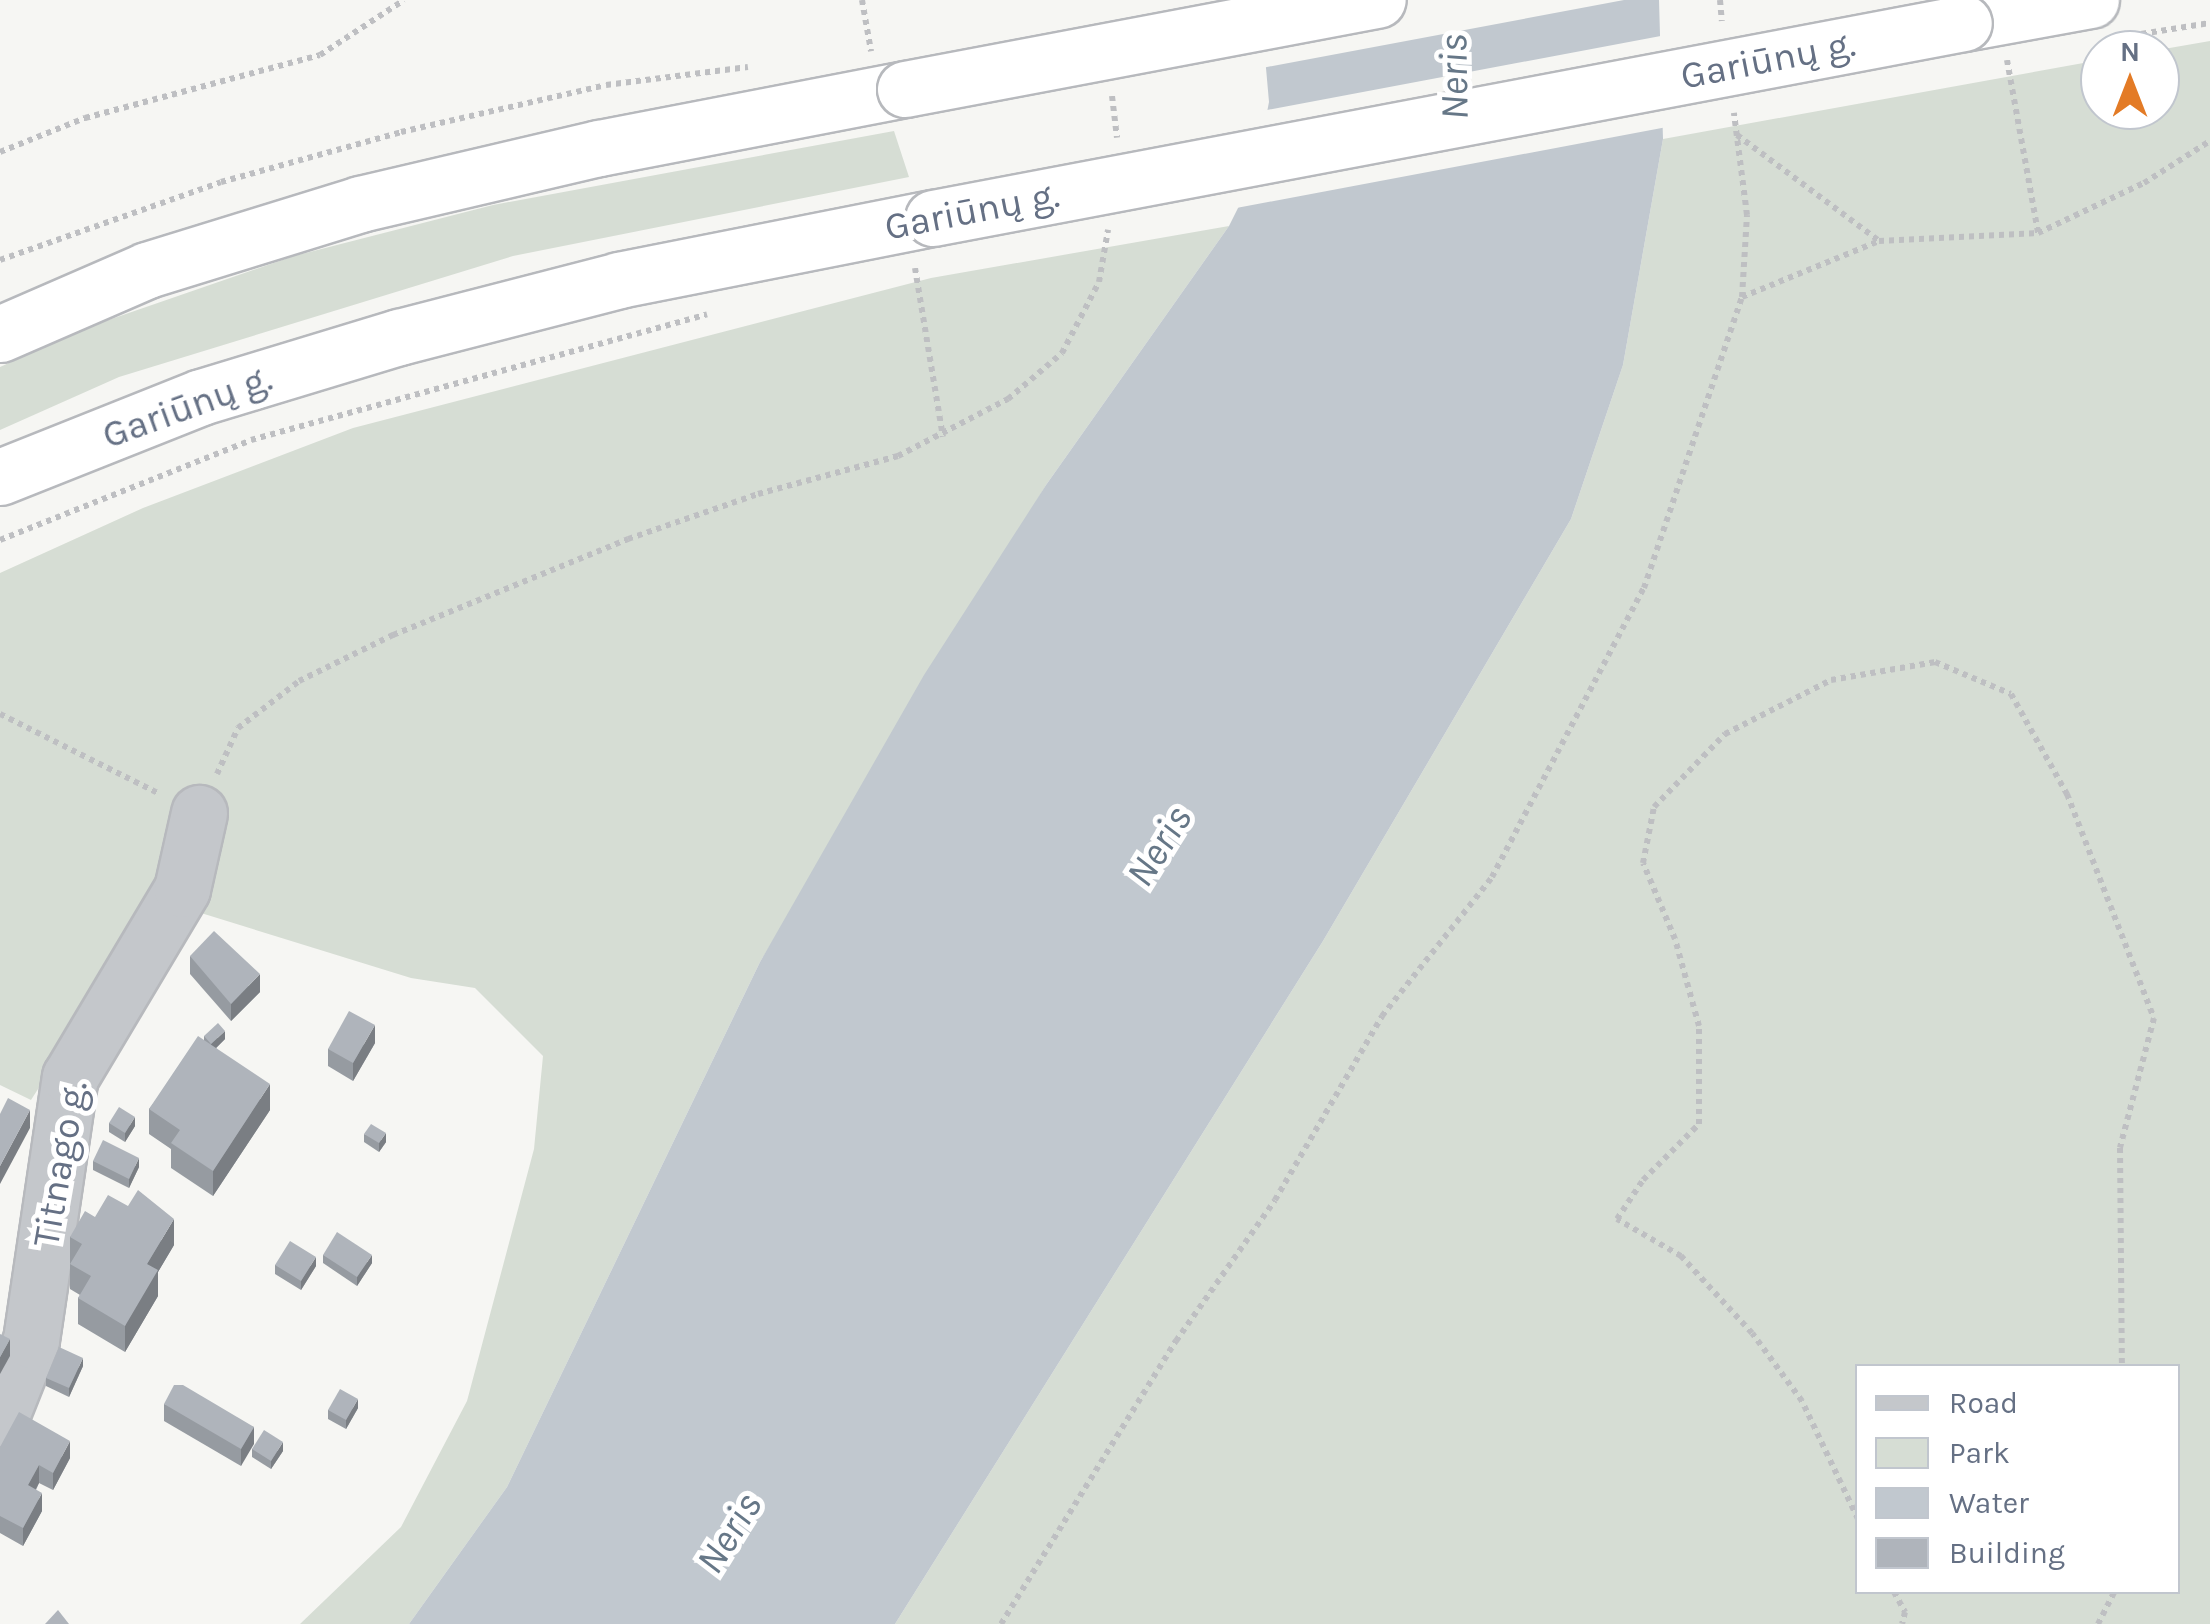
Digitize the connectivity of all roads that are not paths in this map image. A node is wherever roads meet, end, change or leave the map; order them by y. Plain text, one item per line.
1 (1378, 0) edge
2 (2090, 0) edge
3 (0, 334) edge
4 (0, 477) edge
5 (200, 814) road end
6 (0, 1418) edge

1 - 3 highway, bridge
2 - 4 highway, Gariūnų g., bridge
5 - 6 street, Titnago g.

